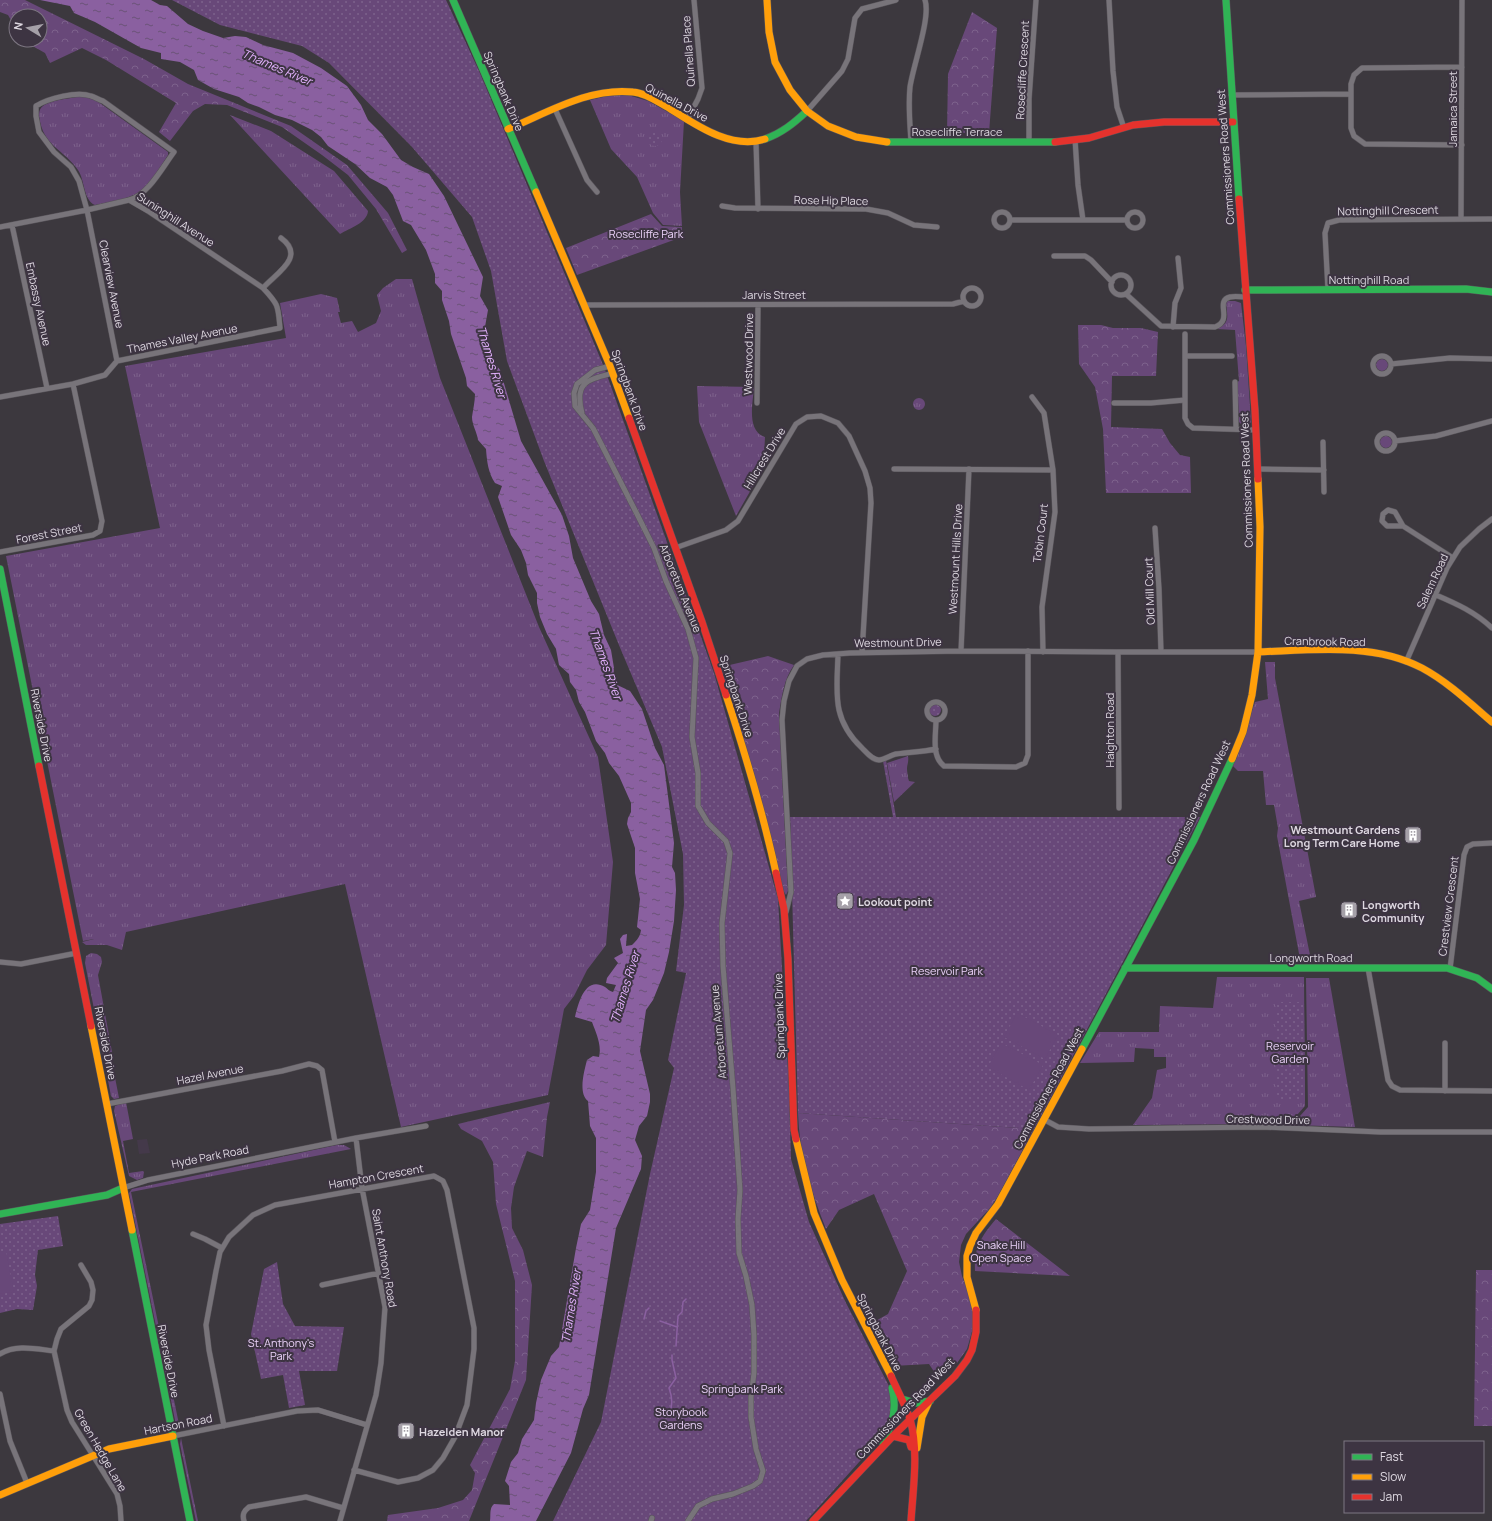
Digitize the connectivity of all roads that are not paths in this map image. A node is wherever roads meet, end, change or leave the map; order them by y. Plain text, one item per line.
1 (453, 0) edge
2 (694, 0) edge
3 (767, 0) edge
4 (896, 0) edge
5 (925, 0) edge
6 (1036, 0) edge
7 (1109, 0) edge
8 (1226, 0) edge
9 (1462, 0) edge
10 (1462, 67) junction
11 (1351, 94) junction
12 (1231, 95) junction
13 (555, 110) junction
14 (807, 111) junction
15 (687, 120) junction
16 (1233, 122) junction
17 (1124, 128) junction
18 (508, 129) junction
19 (1075, 140) junction
20 (756, 142) junction
21 (910, 142) junction
22 (1029, 142) junction
23 (1462, 145) junction
24 (597, 192) dead end
25 (129, 200) junction
26 (722, 206) dead end
27 (758, 209) junction
28 (87, 210) junction
29 (1461, 219) junction
30 (1492, 219) edge
31 (1010, 220) dead end
32 (1083, 220) junction
33 (1126, 220) dead end
34 (12, 225) junction
35 (0, 227) edge
36 (937, 227) dead end
37 (281, 238) dead end
38 (1054, 256) dead end
39 (1178, 258) dead end
40 (1112, 282) junction
41 (263, 288) junction
42 (1328, 290) junction
43 (1492, 292) edge
44 (1246, 293) junction
45 (1126, 294) junction
46 (964, 301) dead end
47 (584, 305) junction
48 (758, 305) junction
49 (1172, 327) junction
50 (280, 328) joint
51 (1185, 334) dead end
52 (1185, 356) junction
53 (1232, 356) dead end
54 (1492, 359) edge
55 (117, 361) junction
56 (1391, 364) dead end
57 (611, 369) junction
58 (1235, 382) dead end
59 (73, 384) junction
60 (47, 388) junction
61 (0, 397) edge
62 (1032, 397) dead end
63 (1185, 400) junction
64 (757, 403) dead end
65 (1114, 403) dead end
66 (583, 416) junction
67 (1492, 422) edge
68 (1236, 429) junction
69 (1256, 430) junction
70 (1395, 441) dead end
71 (1323, 442) dead end
72 (894, 469) dead end
73 (970, 469) junction
74 (1258, 469) junction
75 (1053, 470) junction
76 (1324, 470) junction
77 (1324, 492) dead end
78 (1492, 520) edge
79 (1403, 526) dead end
80 (1155, 528) dead end
81 (675, 548) junction
82 (0, 552) edge
83 (1453, 558) junction
84 (0, 569) edge
85 (1436, 595) junction
86 (1492, 628) edge
87 (962, 650) junction
88 (1028, 651) junction
89 (1043, 652) junction
90 (1118, 652) junction
91 (1161, 652) junction
92 (1258, 652) junction
93 (862, 653) junction
94 (838, 654) junction
95 (1406, 662) junction
96 (936, 720) dead end
97 (1492, 722) edge
98 (936, 750) junction
99 (1119, 808) dead end
100 (1492, 843) edge
101 (785, 917) junction
102 (77, 953) junction
103 (0, 962) edge
104 (1125, 968) junction
105 (1368, 968) junction
106 (1450, 969) junction
107 (1492, 989) edge
108 (1445, 1043) dead end
109 (1445, 1091) junction
110 (1492, 1091) edge
111 (107, 1104) junction
112 (1045, 1120) junction
113 (426, 1126) dead end
114 (1492, 1132) edge
115 (356, 1138) junction
116 (335, 1142) junction
117 (123, 1188) junction
118 (362, 1188) junction
119 (0, 1214) edge
120 (193, 1234) dead end
121 (222, 1248) junction
122 (81, 1265) dead end
123 (379, 1273) junction
124 (322, 1285) dead end
125 (54, 1351) junction
126 (0, 1354) edge
127 (885, 1366) junction
128 (0, 1394) edge
129 (902, 1399) junction
130 (930, 1400) junction
131 (910, 1420) junction
132 (367, 1425) junction
133 (224, 1426) junction
134 (173, 1436) junction
135 (894, 1436) junction
136 (92, 1455) junction
137 (914, 1466) junction
138 (862, 1468) junction
139 (354, 1470) junction
140 (27, 1483) junction
141 (0, 1494) edge
142 (343, 1508) junction
143 (121, 1521) edge
144 (190, 1521) edge
145 (244, 1521) edge
146 (340, 1521) edge
147 (688, 1521) edge
148 (814, 1521) edge
149 (911, 1521) edge

1 - 18 main road, Springbank Drive
2 - 15 street, Quinella Place
3 - 14 main road, Rosecliffe Terrace
4 - 14 street
5 - 21 street
6 - 22 street, Rosecliffe Crescent
7 - 17 street
8 - 12 main road, Commissioners Road West
9 - 10 street, Jamaica Street
10 - 11 street
10 - 23 street, Jamaica Street
11 - 12 street
11 - 23 street
12 - 16 main road, Commissioners Road West
13 - 15 main road, Quinella Drive
13 - 18 main road, Quinella Drive
13 - 24 street
14 - 20 main road, Quinella Drive
14 - 21 main road, Rosecliffe Terrace
15 - 20 main road, Quinella Drive
16 - 17 main road, Rosecliffe Terrace
16 - 44 main road, Commissioners Road West
17 - 19 main road, Rosecliffe Terrace
18 - 47 main road, Springbank Drive
19 - 22 main road, Rosecliffe Terrace
19 - 32 street
20 - 27 street
21 - 22 main road, Rosecliffe Terrace
23 - 29 street, Jamaica Street
25 - 28 street, Suninghill Avenue
25 - 28 street, Clearview Avenue
25 - 41 street, Suninghill Avenue
26 - 27 street, Rose Hip Place
27 - 36 street, Rose Hip Place
28 - 34 street, Suninghill Avenue
28 - 55 street, Clearview Avenue
29 - 30 street, Nottinghill Crescent
29 - 42 street, Nottinghill Crescent
31 - 32 street
32 - 33 street
34 - 35 street, Suninghill Avenue
34 - 60 street, Embassy Avenue
37 - 41 street
38 - 40 street
39 - 49 street
40 - 45 street
40 - 45 street
41 - 50 street, Suninghill Avenue
42 - 43 main road, Nottinghill Road
42 - 44 main road, Nottinghill Road
44 - 49 street
44 - 69 main road, Commissioners Road West
45 - 49 street
46 - 48 street, Jarvis Street
47 - 48 street, Jarvis Street
47 - 57 main road, Springbank Drive
48 - 64 street, Westwood Drive
50 - 55 street, Thames Valley Avenue
51 - 52 street
52 - 53 street
52 - 63 street
54 - 56 street
55 - 59 street, Thames Valley Avenue
57 - 66 street
57 - 66 street, Arboretum Avenue
57 - 81 main road, Springbank Drive
58 - 68 street
59 - 60 street, Thames Valley Avenue
59 - 82 street, Forest Street
60 - 61 street, Thames Valley Avenue
62 - 75 street, Tobin Court
63 - 65 street
63 - 68 street
66 - 147 street, Arboretum Avenue
67 - 70 street
68 - 69 street
69 - 74 main road, Commissioners Road West
71 - 76 street
72 - 73 street
73 - 75 street
73 - 87 street, Westmount Hills Drive
74 - 76 street
74 - 92 main road, Commissioners Road West
75 - 89 street, Tobin Court
76 - 77 street
78 - 83 street, Salem Road
79 - 83 street
80 - 91 street, Old Mill Court
81 - 93 street, Hillcrest Drive
81 - 101 main road, Springbank Drive
83 - 85 street, Salem Road
84 - 102 main road, Riverside Drive
85 - 86 street
85 - 95 street, Salem Road
87 - 88 street, Westmount Drive
87 - 93 street, Westmount Drive
88 - 89 street, Westmount Drive
88 - 98 street
89 - 90 street, Westmount Drive
90 - 91 street, Westmount Drive
90 - 99 street, Haighton Road
91 - 92 street, Westmount Drive
92 - 95 main road, Cranbrook Road
92 - 104 main road, Commissioners Road West
93 - 94 street, Westmount Drive
94 - 98 street
94 - 101 street, Westmount Drive
95 - 97 main road, Cranbrook Road
96 - 98 street
100 - 106 street, Crestview Crescent
101 - 127 main road, Springbank Drive
102 - 103 street
102 - 111 main road, Riverside Drive
104 - 105 main road, Longworth Road
104 - 112 main road, Commissioners Road West
105 - 106 main road, Longworth Road
105 - 109 street
106 - 107 main road, Longworth Road
108 - 109 street
109 - 110 street
111 - 116 street, Hazel Avenue
111 - 117 main road, Riverside Drive
112 - 114 street, Crestwood Drive
112 - 130 main road, Commissioners Road West
113 - 115 street, Hyde Park Road
115 - 116 street, Hyde Park Road
115 - 118 street, Saint Anthony Road
116 - 117 street, Hyde Park Road
117 - 119 main road, Hyde Park Road
117 - 134 main road, Riverside Drive
118 - 121 street, Hampton Crescent
118 - 123 street, Saint Anthony Road
118 - 139 street, Hampton Crescent
120 - 121 street
121 - 133 street, Hampton Crescent
122 - 125 street, Green Hedge Lane
123 - 124 street
123 - 132 street, Saint Anthony Road
125 - 126 street
125 - 136 street, Green Hedge Lane
127 - 129 main road, Springbank Drive
127 - 138 main road
128 - 140 street
129 - 130 main road
129 - 131 main road, Springbank Drive
130 - 131 main road, Commissioners Road West
130 - 137 main road
131 - 135 main road, Commissioners Road West
131 - 137 main road, Springbank Drive
132 - 133 street, Hartson Road
132 - 139 street, Saint Anthony Road
133 - 134 street, Hartson Road
134 - 136 main road, Hartson Road
134 - 144 main road, Riverside Drive
135 - 137 main road
135 - 138 main road, Commissioners Road West
136 - 140 main road, Hartson Road
136 - 143 street, Green Hedge Lane
137 - 149 main road
138 - 148 main road, Commissioners Road West
139 - 142 street, Saint Anthony Road
140 - 141 main road, Hartson Road
142 - 145 street
142 - 146 street, Saint Anthony Road

